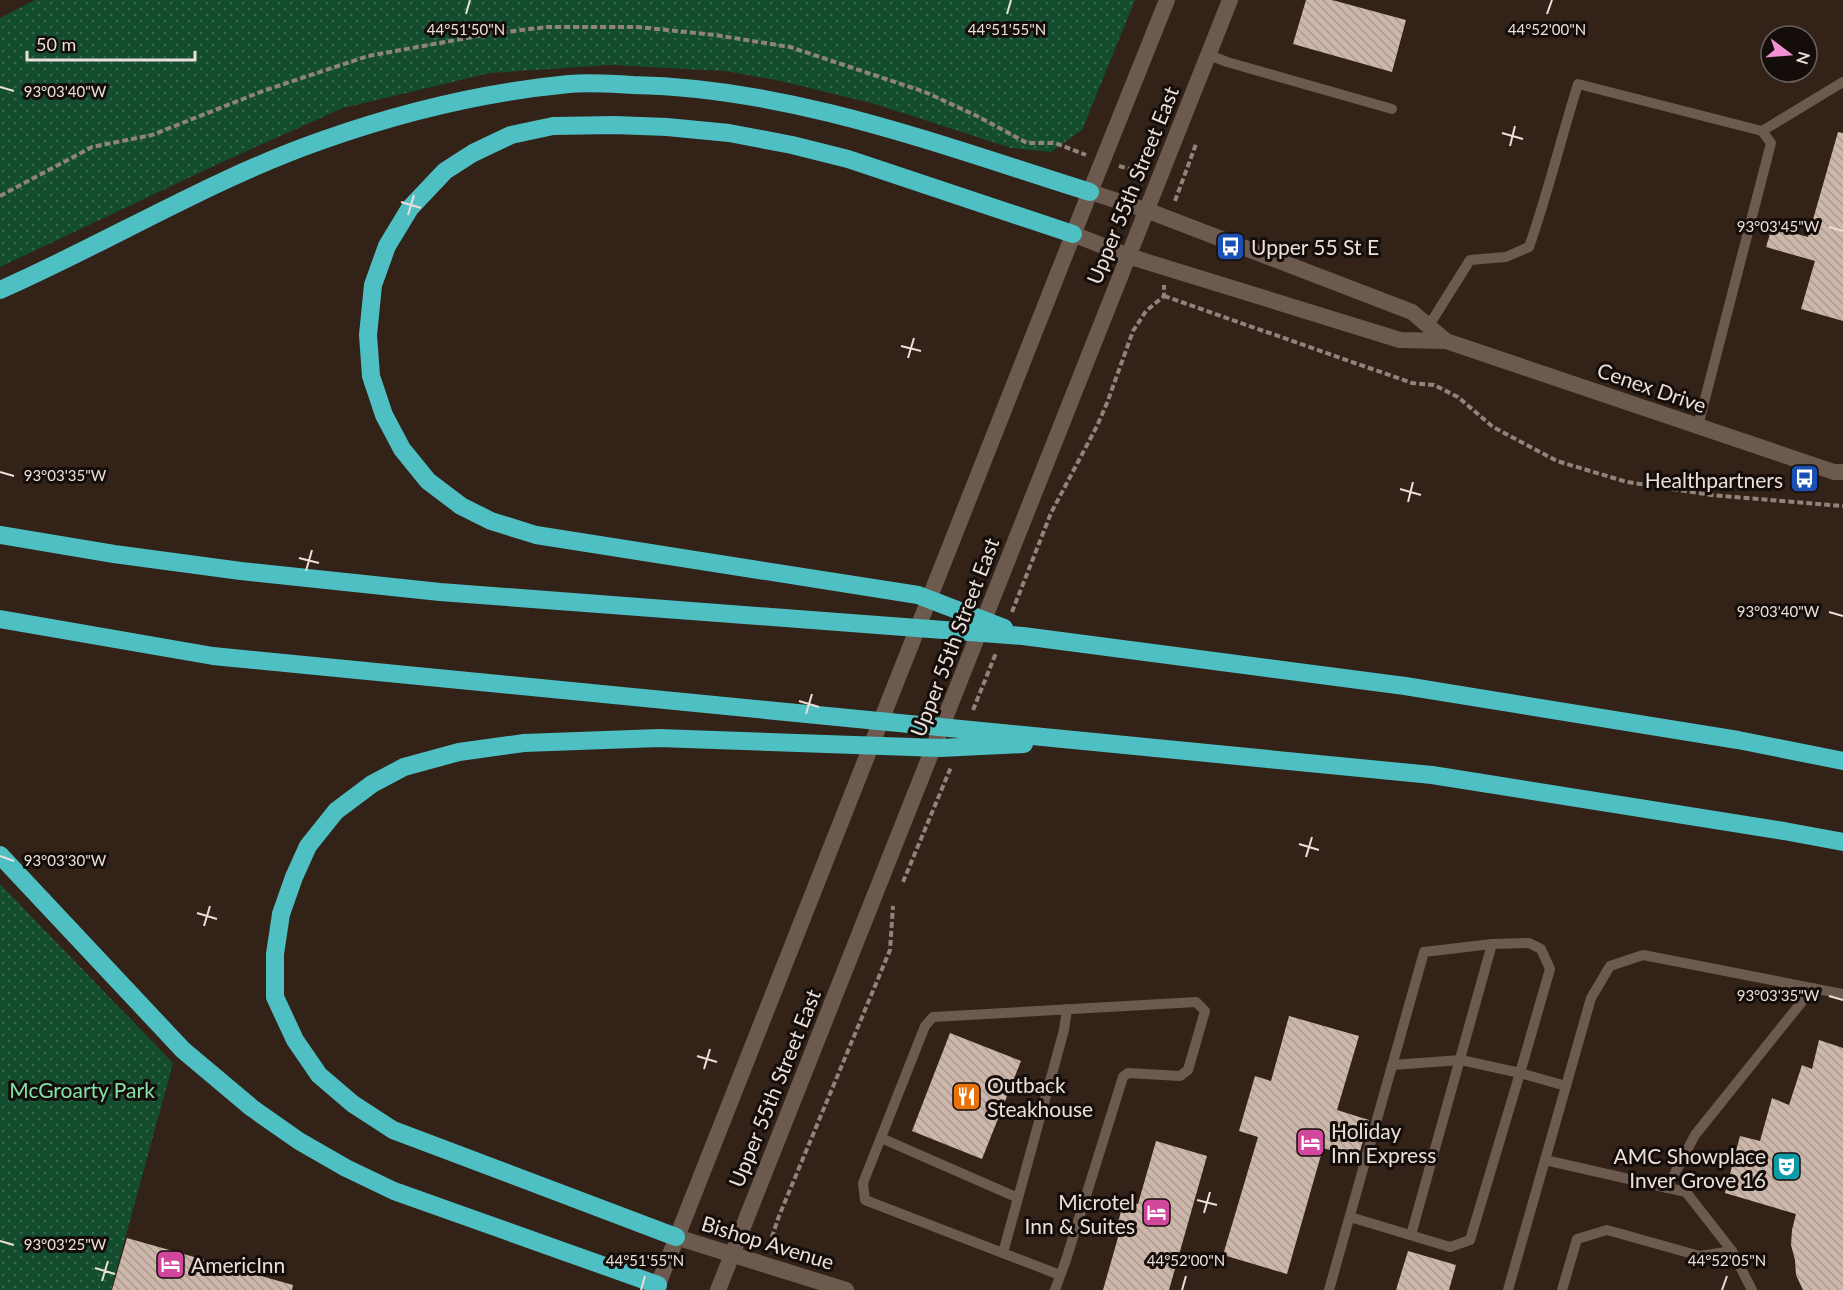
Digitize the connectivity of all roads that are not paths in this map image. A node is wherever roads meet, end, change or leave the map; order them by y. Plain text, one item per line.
1 (1167, 0) edge
2 (1230, 0) edge
3 (1209, 55) junction
4 (1843, 82) edge
5 (1392, 109) dead end
6 (1762, 131) junction
7 (1090, 192) junction
8 (1146, 210) junction
9 (1073, 234) junction
10 (1128, 256) junction
11 (0, 290) edge
12 (1428, 327) junction
13 (1446, 341) junction
14 (1698, 426) junction
15 (1843, 472) edge
16 (0, 535) edge
17 (0, 619) edge
18 (1023, 636) junction
19 (1087, 742) junction
20 (1843, 761) edge
21 (1843, 842) edge
22 (0, 855) edge
23 (1492, 944) junction
24 (1813, 988) junction
25 (1843, 994) edge
26 (1067, 1009) junction
27 (1461, 1060) junction
28 (1392, 1065) junction
29 (1520, 1073) junction
30 (1566, 1086) junction
31 (881, 1138) junction
32 (1545, 1160) junction
33 (1667, 1188) junction
34 (1018, 1198) junction
35 (1350, 1217) junction
36 (1411, 1235) junction
37 (676, 1237) junction
38 (1732, 1251) junction
39 (1003, 1253) junction
40 (732, 1254) junction
41 (1060, 1275) junction
42 (660, 1288) edge
43 (718, 1290) edge
44 (846, 1290) edge
45 (1055, 1290) edge
46 (1329, 1290) edge
47 (1508, 1290) edge
48 (1562, 1290) edge
49 (1752, 1290) edge

1 - 7 street, Upper 55th Street East
2 - 3 street, Upper 55th Street East
3 - 5 lane
3 - 8 street, Upper 55th Street East
4 - 6 lane
6 - 12 lane
6 - 14 lane
7 - 8 street, Cenex Drive
7 - 9 street, Upper 55th Street East
7 - 11 highway
8 - 10 street, Upper 55th Street East
8 - 12 street, Cenex Drive
9 - 10 street, Cenex Drive
9 - 18 highway
9 - 37 street, Upper 55th Street East
10 - 13 street, Cenex Drive
10 - 40 street, Upper 55th Street East
12 - 13 street, Cenex Drive
13 - 14 street, Cenex Drive
14 - 15 street, Cenex Drive
16 - 18 highway
17 - 19 highway
18 - 20 highway
19 - 21 highway
19 - 37 highway
22 - 42 highway
23 - 27 lane
23 - 28 lane
23 - 29 lane
24 - 25 lane
24 - 30 lane
24 - 33 lane
26 - 31 lane
26 - 34 lane
26 - 41 lane
27 - 28 lane
27 - 29 lane
27 - 36 lane
28 - 35 lane
29 - 30 lane
29 - 36 lane
30 - 32 lane
31 - 34 lane
31 - 39 lane
32 - 33 lane
32 - 47 lane
33 - 38 lane
34 - 39 lane
35 - 36 lane
35 - 46 lane
37 - 40 street, Bishop Avenue
37 - 42 street, Upper 55th Street East
38 - 48 lane
38 - 49 lane
39 - 41 lane
40 - 43 street, Upper 55th Street East
40 - 44 street, Bishop Avenue
41 - 45 lane

